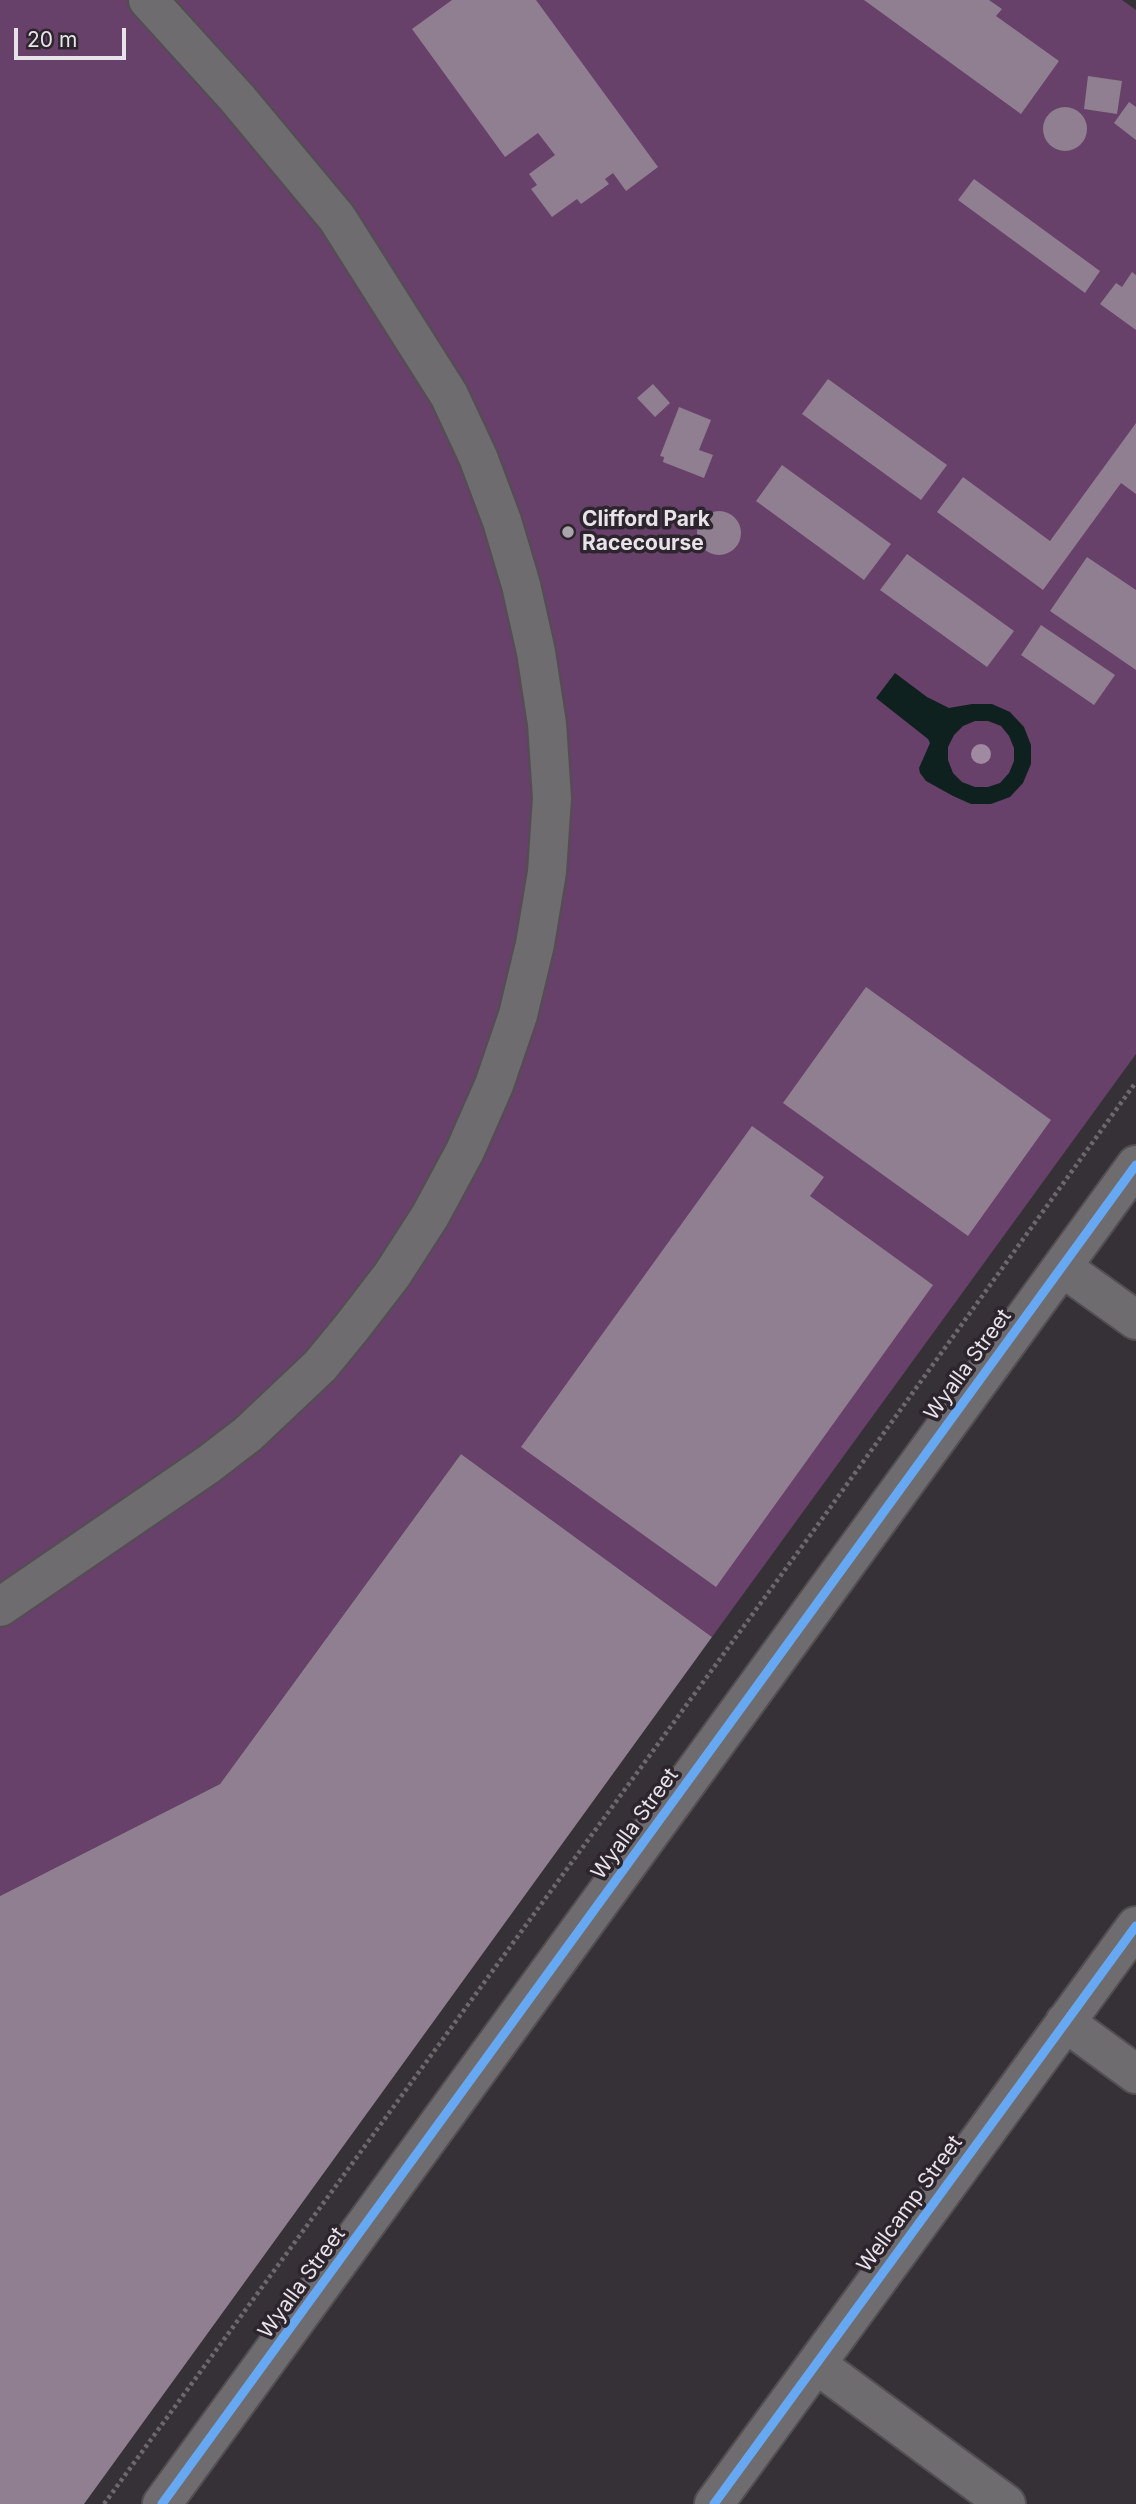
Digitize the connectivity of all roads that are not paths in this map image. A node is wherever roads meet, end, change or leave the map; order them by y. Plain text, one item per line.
1 (148, 0) edge
2 (1136, 1165) edge
3 (1062, 1267) junction
4 (1136, 1320) edge
5 (0, 1607) edge
6 (1136, 1926) edge
7 (1065, 2022) junction
8 (1136, 2074) edge
9 (816, 2364) junction
10 (162, 2504) edge
11 (714, 2504) edge
12 (1006, 2504) edge

1 - 5 street
2 - 3 street, Wyalla Street
3 - 4 street
3 - 10 street, Wyalla Street
6 - 7 street, Wellcamp Street
7 - 8 street
7 - 9 street, Wellcamp Street
9 - 11 street, Wellcamp Street
9 - 12 street

